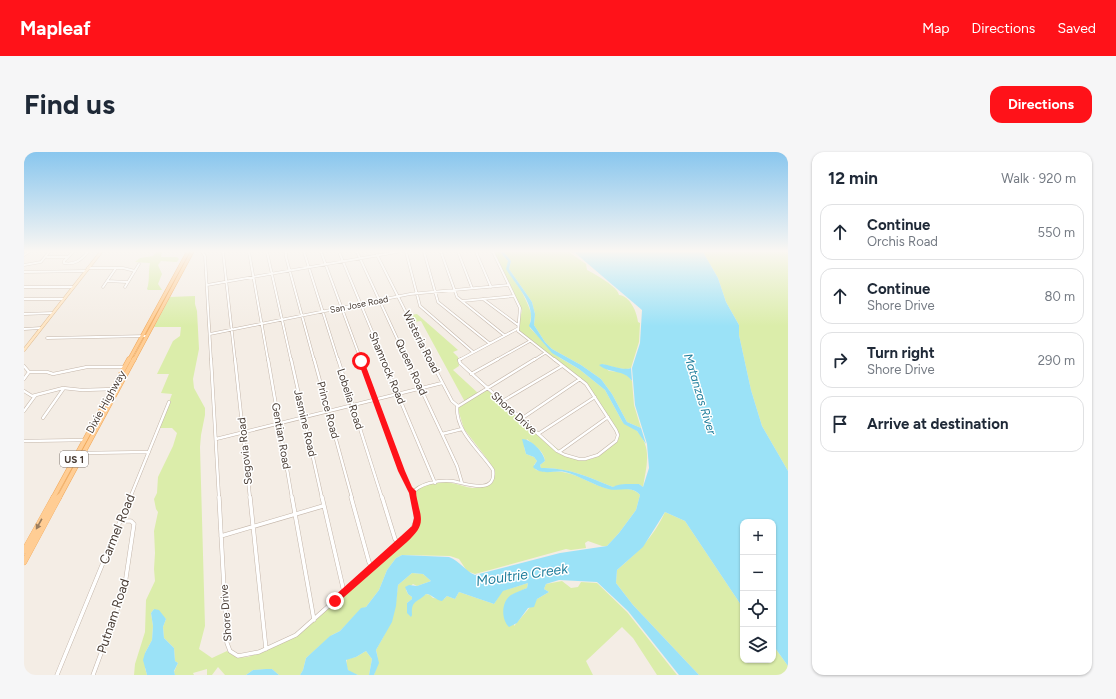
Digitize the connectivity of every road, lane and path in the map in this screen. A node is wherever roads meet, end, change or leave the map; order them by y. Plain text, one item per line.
1 (82, 276) edge
2 (110, 276) edge
3 (132, 276) edge
4 (177, 276) edge
5 (178, 276) edge
6 (206, 276) edge
7 (226, 276) edge
8 (257, 276) edge
9 (273, 276) edge
10 (291, 276) edge
11 (311, 276) edge
12 (330, 276) edge
13 (349, 276) edge
14 (368, 276) edge
15 (387, 276) edge
16 (412, 276) edge
17 (431, 276) edge
18 (449, 276) edge
19 (467, 276) edge
20 (486, 276) edge
21 (505, 276) edge
22 (253, 277) junction
23 (107, 281) junction
24 (128, 282) junction
25 (227, 282) junction
26 (173, 284) junction
27 (207, 285) junction
28 (509, 285) junction
29 (24, 287) edge
30 (74, 287) junction
31 (103, 287) dead end
32 (125, 287) dead end
33 (491, 287) junction
34 (472, 288) junction
35 (454, 290) junction
36 (435, 291) junction
37 (416, 293) junction
38 (398, 296) junction
39 (514, 296) junction
40 (24, 299) edge
41 (64, 299) junction
42 (483, 299) junction
43 (379, 300) junction
44 (462, 301) junction
45 (360, 304) junction
46 (341, 308) junction
47 (322, 312) junction
48 (24, 314) edge
49 (53, 314) junction
50 (302, 315) junction
51 (282, 320) junction
52 (261, 324) junction
53 (518, 325) junction
54 (41, 328) junction
55 (24, 329) edge
56 (517, 329) junction
57 (232, 330) junction
58 (210, 334) junction
59 (504, 334) junction
60 (144, 336) junction
61 (47, 338) dead end
62 (530, 341) junction
63 (489, 343) junction
64 (24, 350) edge
65 (473, 352) junction
66 (545, 353) junction
67 (24, 366) edge
68 (562, 366) junction
69 (127, 368) junction
70 (29, 372) junction
71 (471, 374) junction
72 (24, 379) edge
73 (580, 379) junction
74 (442, 383) junction
75 (64, 388) junction
76 (420, 388) junction
77 (486, 388) junction
78 (116, 389) junction
79 (24, 391) edge
80 (398, 394) junction
81 (35, 395) junction
82 (595, 397) junction
83 (375, 399) junction
84 (169, 402) dead end
85 (501, 402) junction
86 (352, 405) junction
87 (458, 406) junction
88 (24, 411) edge
89 (328, 411) junction
90 (304, 417) junction
91 (608, 417) junction
92 (44, 418) dead end
93 (520, 419) junction
94 (278, 423) junction
95 (462, 429) junction
96 (243, 432) junction
97 (442, 434) junction
98 (538, 434) junction
99 (216, 439) junction
100 (88, 440) junction
101 (24, 442) edge
102 (149, 452) junction
103 (559, 452) junction
104 (83, 453) junction
105 (435, 483) junction
106 (462, 483) junction
107 (412, 491) junction
108 (57, 502) junction
109 (49, 506) junction
110 (323, 506) junction
111 (294, 515) junction
112 (120, 521) junction
113 (253, 527) junction
114 (222, 536) junction
115 (399, 544) junction
116 (24, 551) edge
117 (24, 562) edge
118 (372, 567) junction
119 (344, 592) junction
120 (314, 620) junction
121 (266, 649) junction
122 (57, 675) edge
123 (92, 675) edge

1 - 30 main road
2 - 23 street
3 - 24 street
4 - 26 main road, US 1
5 - 26 main road, US 1
6 - 27 street, Shore Drive
7 - 25 street, Segovia Road
8 - 22 street
9 - 51 street, Jasmine Road
10 - 50 street, Prince Road
11 - 47 street, Lobelia Road
12 - 46 street, Shore Drive
13 - 45 street, Shamrock Road
14 - 43 street, Queen Road
15 - 38 street, Wisteria Road
16 - 37 street
17 - 36 street
18 - 35 street
19 - 34 street
20 - 33 street
21 - 28 street
22 - 25 street
22 - 52 street, Gentian Road
23 - 24 street
23 - 31 street
24 - 32 street
25 - 27 street
25 - 57 street, Segovia Road
26 - 60 main road, US 1
27 - 58 street, Shore Drive
28 - 33 street, San Jose Road
28 - 39 street
29 - 30 street
30 - 41 main road
33 - 34 street, San Jose Road
34 - 35 street, San Jose Road
35 - 36 street, San Jose Road
35 - 44 street
36 - 37 street, San Jose Road
36 - 63 street
37 - 38 street, San Jose Road
37 - 65 street
38 - 43 street, San Jose Road
38 - 74 street, Wisteria Road
39 - 42 street
39 - 53 street
40 - 41 street
41 - 49 main road
42 - 44 street
42 - 53 street
43 - 45 street, San Jose Road
43 - 76 street, Queen Road
44 - 59 street
45 - 46 street, San Jose Road
45 - 80 street, Shamrock Road
46 - 47 street, San Jose Road
46 - 83 street, Shore Drive
47 - 50 street, San Jose Road
47 - 86 street, Lobelia Road
48 - 49 street
49 - 54 main road
50 - 51 street, San Jose Road
50 - 89 street, Prince Road
51 - 52 street, San Jose Road
51 - 90 street, Jasmine Road
52 - 57 street, San Jose Road
52 - 94 street, Gentian Road
53 - 56 street
54 - 55 street
54 - 64 main road
56 - 59 street
56 - 62 street, Shore Drive
57 - 58 street, San Jose Road
57 - 96 street, Segovia Road
58 - 99 street, Shore Drive
59 - 63 street
60 - 61 street
60 - 69 main road, US 1
62 - 66 street, Shore Drive
62 - 71 street
63 - 65 street
65 - 71 street
66 - 68 street, Shore Drive
66 - 77 street
67 - 70 street
68 - 73 street, Shore Drive
68 - 85 street
69 - 70 street
69 - 78 main road, Dixie Highway / US 1
70 - 72 street
71 - 77 street
73 - 82 street, Shore Drive
73 - 93 street
74 - 76 street
74 - 87 street, Wisteria Road
75 - 78 street
75 - 81 street
75 - 92 street
76 - 80 street
76 - 97 street, Queen Road
77 - 85 street, Shore Drive
77 - 87 street, Shore Drive
78 - 100 main road, Dixie Highway / US 1
79 - 81 street
80 - 83 street
80 - 105 street, Shamrock Road
81 - 88 street
82 - 91 street, Shore Drive
82 - 98 street
83 - 86 street
83 - 107 street, Shore Drive
84 - 102 street, Carmel Road
85 - 93 street, Shore Drive
86 - 89 street
86 - 115 street, Lobelia Road
87 - 95 street
89 - 90 street
89 - 118 street, Prince Road
90 - 94 street
90 - 110 street, Jasmine Road
91 - 103 street
91 - 103 street, Shore Drive
93 - 98 street, Shore Drive
94 - 96 street
94 - 111 street, Gentian Road
95 - 97 street
95 - 106 street
96 - 99 street
96 - 113 street, Segovia Road
97 - 106 street, Queen Road
98 - 103 street, Shore Drive
99 - 114 street, Shore Drive
100 - 101 street
100 - 104 main road, US 1
100 - 109 main road, Dixie Highway / US 1
102 - 104 street
102 - 112 street, Carmel Road
104 - 108 main road, US 1
105 - 106 street
105 - 107 street
107 - 115 street, Shore Drive
108 - 109 street
108 - 117 main road, US 1
109 -> 116 main road, Dixie Highway / US 1
110 - 111 street
110 - 119 street, Jasmine Road
111 - 113 street
111 - 120 street, Gentian Road
112 - 122 street, Carmel Road
112 - 123 street, Putnam Road
113 - 114 street
113 - 121 street, Segovia Road
114 - 121 street, Shore Drive
115 - 118 street, Shore Drive
118 - 119 street, Shore Drive
119 - 120 street, Shore Drive
120 - 121 street, Shore Drive

